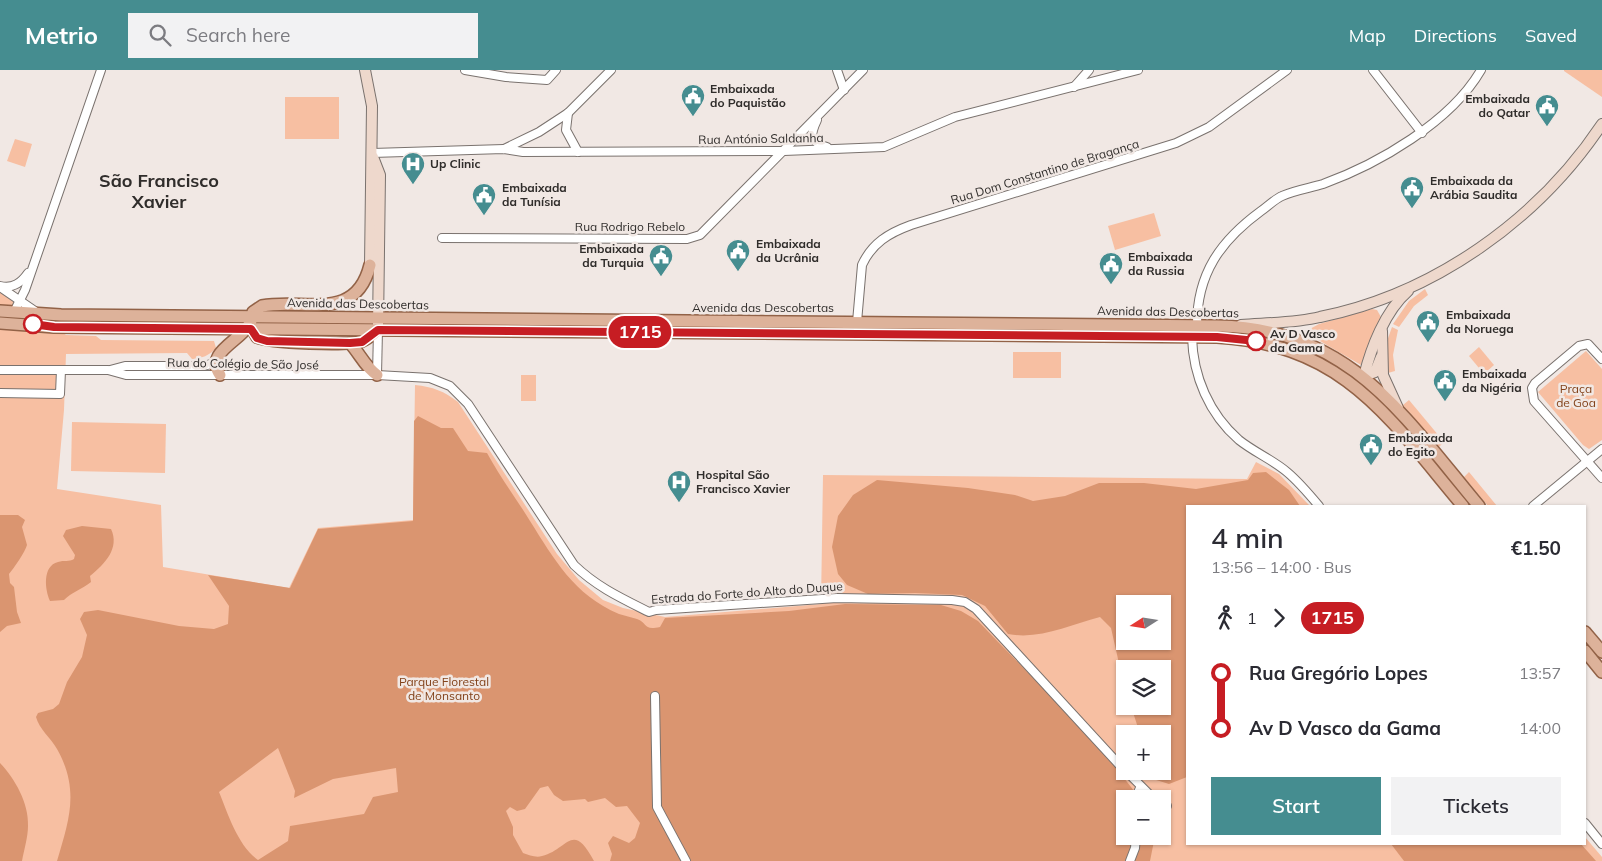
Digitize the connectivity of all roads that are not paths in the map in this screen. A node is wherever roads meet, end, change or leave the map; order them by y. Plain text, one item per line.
1 (101, 70) edge
2 (365, 70) edge
3 (465, 70) edge
4 (556, 70) edge
5 (611, 70) edge
6 (837, 70) edge
7 (863, 70) edge
8 (1089, 70) edge
9 (1115, 70) edge
10 (1138, 70) edge
11 (1287, 70) edge
12 (1373, 70) edge
13 (1481, 70) edge
14 (1123, 74) junction
15 (1072, 88) junction
16 (844, 90) junction
17 (568, 113) junction
18 (820, 114) junction
19 (1602, 124) edge
20 (1422, 133) junction
21 (504, 149) junction
22 (836, 150) junction
23 (784, 151) junction
24 (578, 152) junction
25 (372, 153) junction
26 (442, 238) dead end
27 (370, 265) joint
28 (32, 267) junction
29 (1421, 282) junction
30 (0, 287) edge
31 (20, 302) junction
32 (331, 305) junction
33 (1363, 306) junction
34 (0, 311) edge
35 (14, 312) junction
36 (42, 314) junction
37 (347, 318) junction
38 (857, 322) junction
39 (1, 324) edge
40 (249, 324) junction
41 (378, 324) junction
42 (1197, 325) junction
43 (1235, 326) junction
44 (1383, 327) junction
45 (201, 328) junction
46 (1192, 337) junction
47 (350, 343) junction
48 (225, 348) junction
49 (1381, 358) junction
50 (1602, 359) edge
51 (215, 363) junction
52 (0, 370) edge
53 (61, 370) junction
54 (108, 370) junction
55 (220, 375) junction
56 (377, 375) junction
57 (1364, 376) junction
58 (1356, 386) junction
59 (0, 393) edge
60 (1401, 413) junction
61 (1602, 449) edge
62 (1587, 460) junction
63 (1602, 478) edge
64 (1318, 505) edge
65 (1462, 505) edge
66 (1478, 505) edge
67 (1534, 505) edge
68 (1586, 633) edge
69 (1602, 652) edge
70 (1586, 653) edge
71 (1602, 672) edge
72 (655, 696) dead end
73 (1116, 761) edge
74 (1133, 780) edge
75 (1140, 788) joint
76 (1143, 790) edge
77 (1586, 824) edge
78 (1602, 844) edge
79 (1135, 845) edge
80 (686, 861) edge
81 (1130, 861) edge

1 - 28 street
2 - 25 street
3 - 4 street
5 - 17 street
6 - 16 street
7 - 16 street, Rua Rodrigo Rebelo
8 - 15 street
9 - 14 street
10 - 14 street, Rua António Saldanha
11 - 38 street, Rua Dom Constantino de Bragança
12 - 20 street
13 - 20 street
14 - 15 street, Rua António Saldanha
15 - 22 street, Rua António Saldanha
16 - 18 street, Rua Rodrigo Rebelo
17 - 21 street
17 - 24 street
18 - 22 street
18 - 23 street, Rua Rodrigo Rebelo
19 - 29 street
20 - 42 street
21 - 24 street, Rua António Saldanha
21 - 25 street, Rua António Saldanha
22 - 23 street, Rua António Saldanha
23 - 24 street, Rua António Saldanha
23 - 26 street, Rua Rodrigo Rebelo
25 - 27 street
25 - 41 street
27 - 32 main road
28 - 30 street
28 - 31 street
29 - 33 street
29 - 44 street
30 - 31 street
30 - 35 street
31 - 35 street
31 - 36 street
32 - 37 main road
32 - 40 main road
33 - 43 street
33 - 44 street
34 - 35 main road, Avenida das Descobertas
35 - 36 main road, Avenida das Descobertas
35 - 39 main road
36 - 40 main road, Avenida das Descobertas
37 - 40 main road, Avenida das Descobertas
37 - 41 main road, Avenida das Descobertas
38 - 41 main road, Avenida das Descobertas
38 - 42 main road, Avenida das Descobertas
39 - 45 main road, Avenida das Descobertas
40 - 41 main road, Avenida das Descobertas
40 - 45 main road, Avenida das Descobertas
40 - 47 main road
40 - 48 main road
41 - 46 main road, Avenida das Descobertas
41 - 47 main road
41 - 56 street
42 - 43 main road, Avenida das Descobertas
43 - 57 main road, Avenida das Descobertas
44 - 49 street
44 - 57 street
45 - 48 main road
46 - 58 main road, Avenida das Descobertas
46 - 64 street
47 - 56 main road
48 - 51 main road
49 - 57 street
49 - 60 street
50 - 62 street
51 - 54 street, Rua do Colégio de São José
51 - 55 main road
52 - 53 street, Rua do Colégio de São José
53 - 54 street, Rua do Colégio de São José
53 - 59 street
54 - 55 street, Rua do Colégio de São José
55 - 56 street, Rua do Colégio de São José
56 - 73 street, Estrada do Forte do Alto do Duque
57 - 58 main road
57 - 60 main road, Avenida das Descobertas
58 - 65 main road, Avenida das Descobertas
60 - 66 main road, Avenida das Descobertas
61 - 62 street
62 - 63 street
62 - 67 street
68 - 69 main road
70 - 71 main road
72 - 80 street
74 - 75 street, Estrada do Forte do Alto do Duque
75 - 76 street, Estrada do Forte do Alto do Duque
77 - 78 street
79 - 81 street

